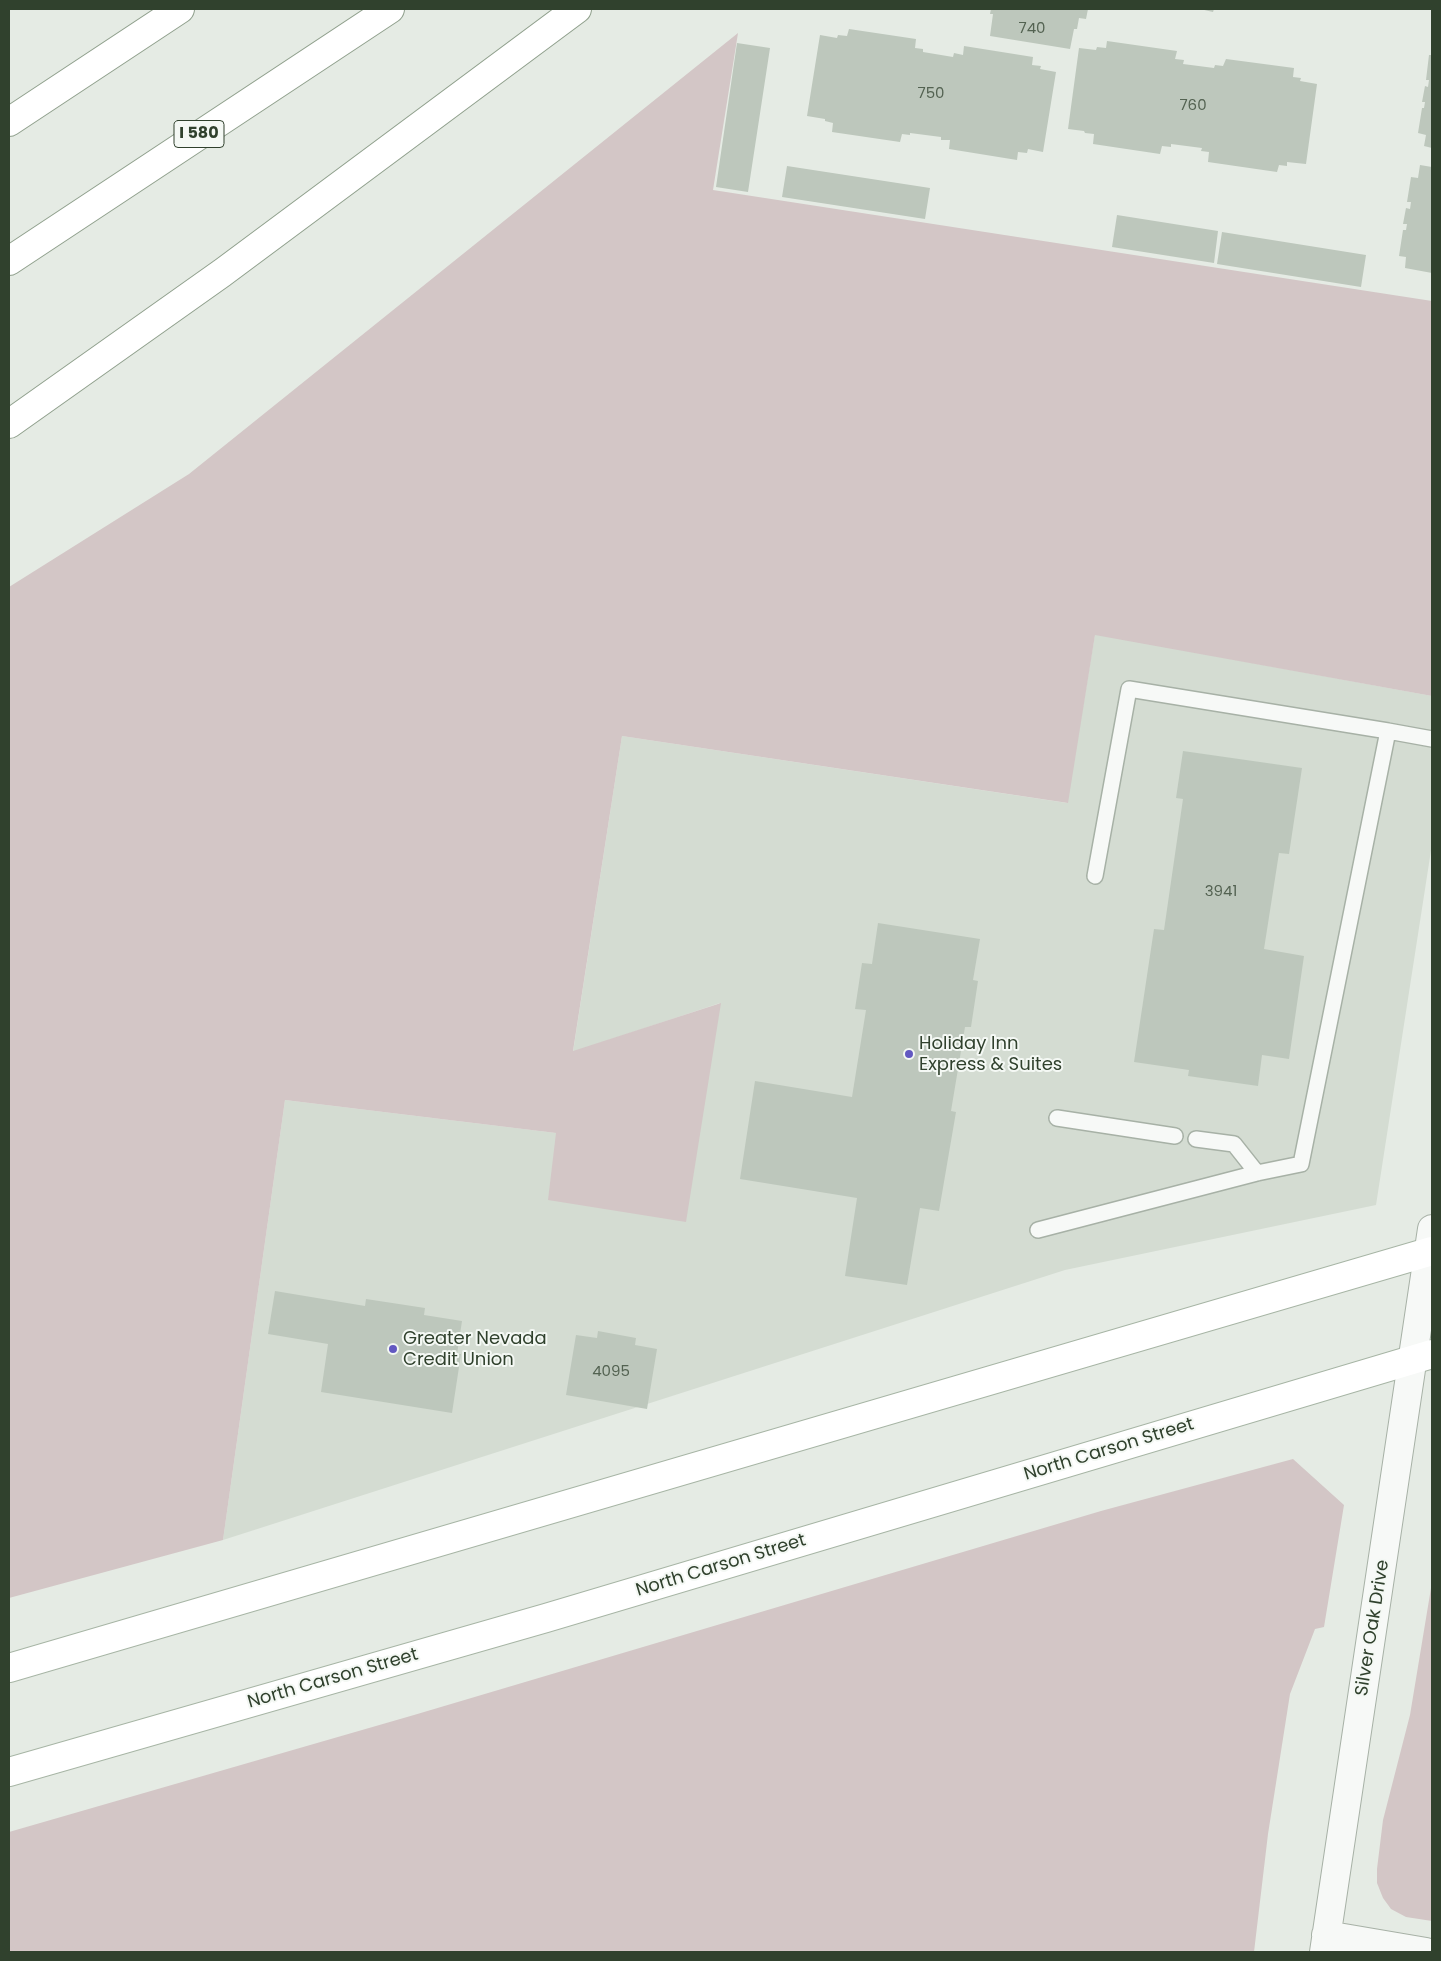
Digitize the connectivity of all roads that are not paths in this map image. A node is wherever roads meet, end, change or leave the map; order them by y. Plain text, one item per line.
1 (180, 9) edge
2 (390, 9) edge
3 (577, 9) edge
4 (9, 122) edge
5 (9, 261) edge
6 (9, 424) edge
7 (1388, 731) junction
8 (1432, 740) edge
9 (1095, 876) dead end
10 (1057, 1118) dead end
11 (1174, 1136) dead end
12 (1196, 1139) dead end
13 (1257, 1173) junction
14 (1038, 1230) dead end
15 (1431, 1244) edge
16 (1423, 1356) edge
17 (9, 1668) edge
18 (9, 1772) edge
19 (1325, 1944) edge
20 (1426, 1952) edge

1 - 4 main road
2 - 5 main road, I 580
3 - 6 main road
7 - 8 lane
7 - 9 lane
7 - 13 lane
10 - 11 lane
12 - 13 lane
13 - 14 lane
15 - 16 street, Silver Oak Drive
15 - 17 main road
16 - 18 main road, North Carson Street
16 - 19 street, Silver Oak Drive
19 - 20 street

